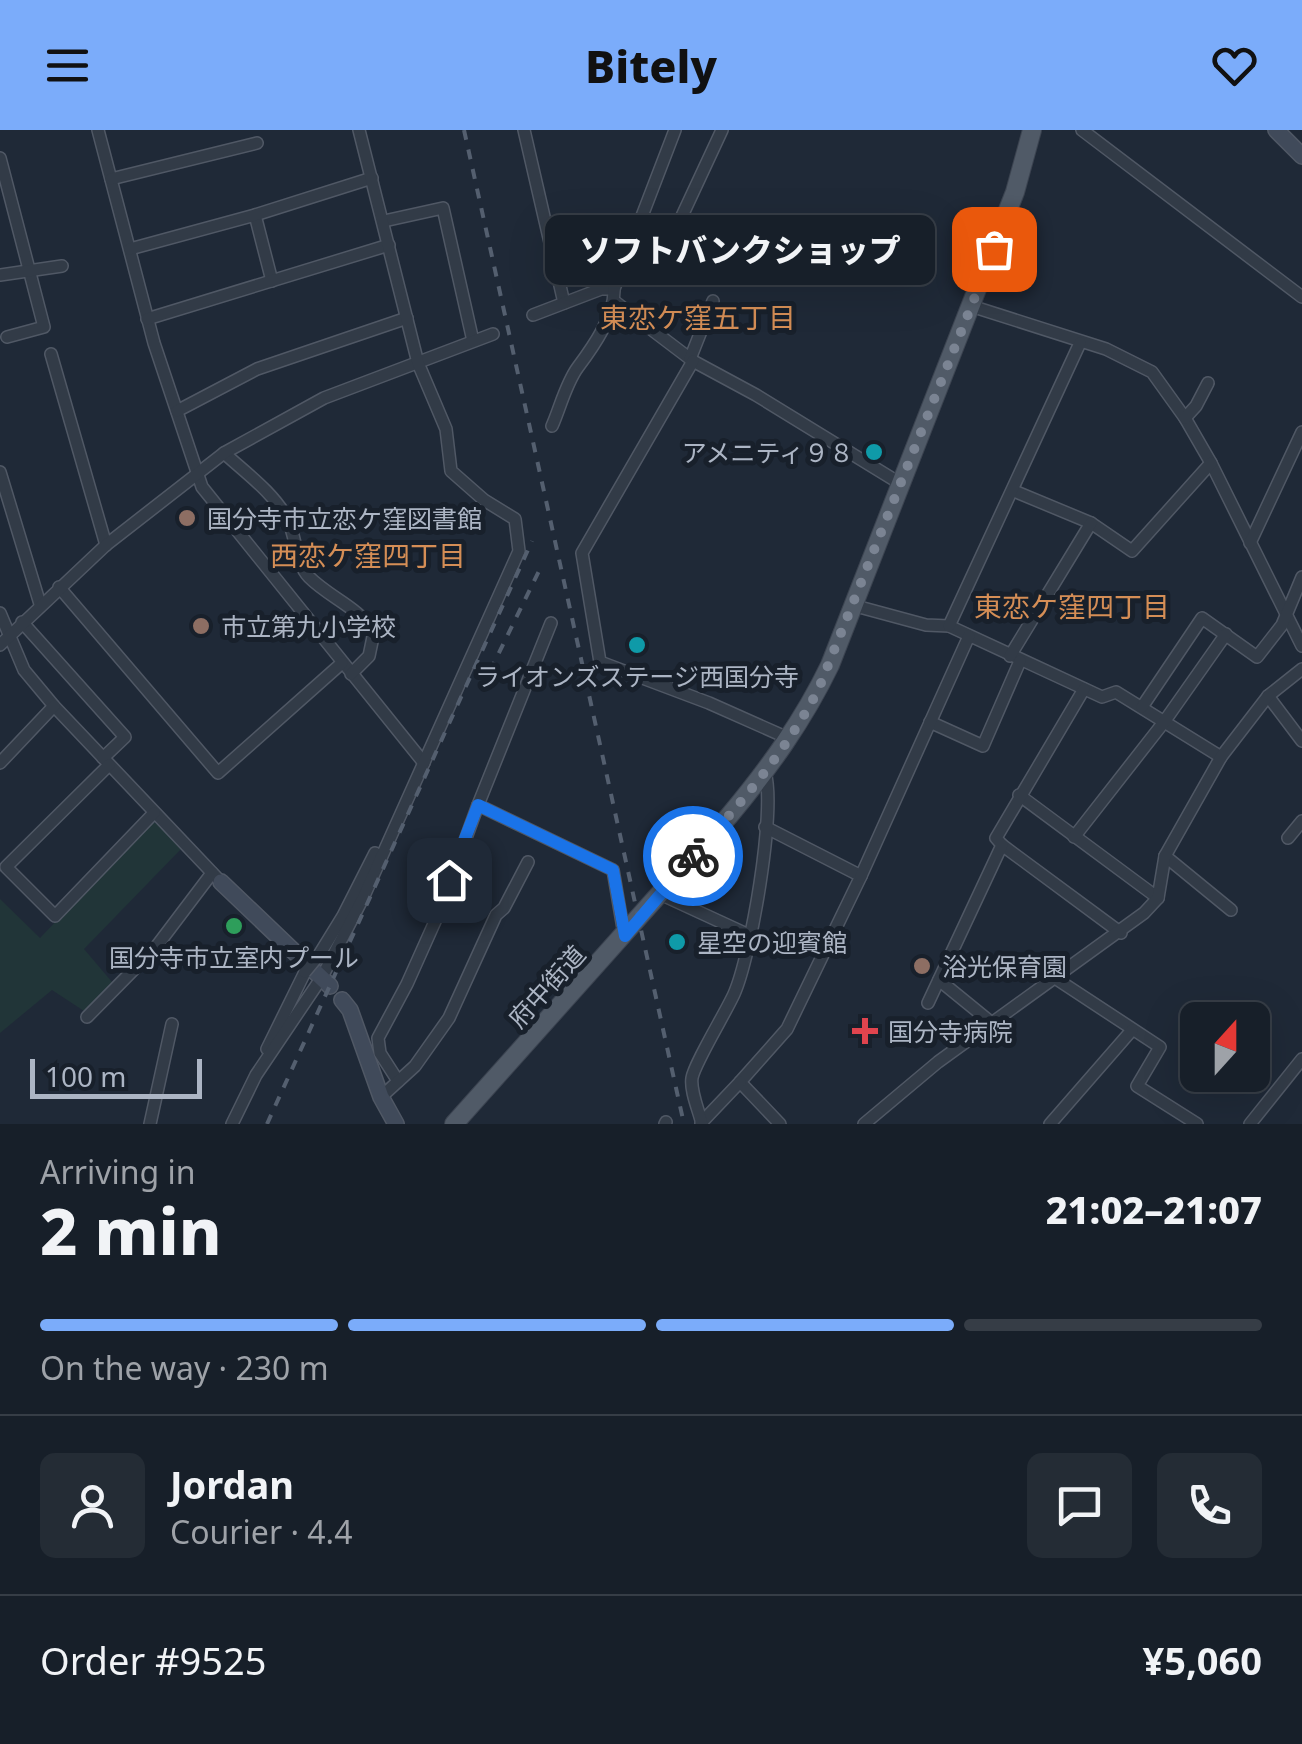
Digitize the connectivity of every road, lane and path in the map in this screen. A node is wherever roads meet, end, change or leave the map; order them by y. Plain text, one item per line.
1 (98, 130) edge
2 (359, 130) edge
3 (524, 130) edge
4 (675, 130) edge
5 (722, 130) edge
6 (1032, 130) edge
7 (1082, 130) edge
8 (1276, 130) edge
9 (1097, 135) edge
10 (257, 143) dead end
11 (1301, 151) edge
12 (0, 158) edge
13 (372, 178) junction
14 (112, 179) junction
15 (255, 215) junction
16 (384, 221) junction
17 (672, 238) junction
18 (390, 245) junction
19 (130, 249) junction
20 (699, 252) dead end
21 (662, 259) dead end
22 (62, 266) dead end
23 (27, 270) junction
24 (0, 275) edge
25 (272, 280) junction
26 (614, 295) junction
27 (1302, 297) edge
28 (713, 301) dead end
29 (564, 303) junction
30 (971, 306) junction
31 (533, 315) dead end
32 (407, 318) junction
33 (147, 319) junction
34 (493, 334) dead end
35 (7, 337) dead end
36 (473, 341) junction
37 (1080, 343) junction
38 (51, 354) dead end
39 (692, 360) junction
40 (418, 363) junction
41 (1208, 383) dead end
42 (177, 411) junction
43 (1185, 418) junction
44 (552, 426) dead end
45 (1302, 432) edge
46 (224, 453) junction
47 (1211, 463) junction
48 (0, 472) edge
49 (196, 472) junction
50 (901, 484) junction
51 (1014, 491) junction
52 (1091, 523) junction
53 (1250, 543) junction
54 (106, 545) junction
55 (1302, 577) edge
56 (59, 587) junction
57 (40, 604) junction
58 (852, 605) junction
59 (0, 613) edge
60 (1286, 617) junction
61 (22, 622) junction
62 (551, 622) dead end
63 (949, 626) junction
64 (1226, 634) junction
65 (968, 636) junction
66 (4, 640) edge
67 (1302, 646) edge
68 (1015, 658) junction
69 (342, 663) junction
70 (1302, 670) edge
71 (351, 674) junction
72 (1084, 689) junction
73 (1268, 696) junction
74 (54, 706) junction
75 (1142, 707) junction
76 (930, 722) junction
77 (1164, 722) junction
78 (1302, 739) edge
79 (790, 740) junction
80 (1221, 757) junction
81 (106, 762) junction
82 (0, 763) edge
83 (424, 763) junction
84 (766, 772) junction
85 (1020, 796) junction
86 (478, 805) junction
87 (154, 813) junction
88 (1302, 821) edge
89 (765, 827) junction
90 (1074, 837) junction
91 (1288, 838) dead end
92 (387, 844) junction
93 (1002, 845) junction
94 (1165, 856) junction
95 (528, 862) dead end
96 (861, 876) junction
97 (216, 878) junction
98 (660, 894) junction
99 (1158, 898) junction
100 (1231, 910) dead end
101 (1121, 933) junction
102 (625, 936) junction
103 (751, 936) junction
104 (1055, 978) junction
105 (939, 980) junction
106 (326, 982) junction
107 (342, 1000) dead end
108 (928, 1003) dead end
109 (86, 1017) dead end
110 (172, 1024) dead end
111 (993, 1024) junction
112 (1132, 1030) junction
113 (1302, 1059) edge
114 (258, 1072) junction
115 (398, 1082) junction
116 (740, 1082) junction
117 (381, 1097) junction
118 (702, 1123) edge
119 (150, 1124) edge
120 (232, 1124) edge
121 (396, 1124) edge
122 (454, 1124) edge
123 (780, 1124) edge
124 (864, 1124) edge
125 (1050, 1124) edge
126 (1197, 1124) edge
127 (1250, 1124) edge

1 - 14 street
2 - 13 street
3 - 29 street
4 - 26 street
5 - 17 street
6 - 30 main road, 府中街道
7 - 9 street
8 - 11 street
9 - 27 street
10 - 14 street
12 - 23 street
13 - 15 street
13 - 16 street
14 - 19 street
15 - 19 street
15 - 25 street
16 - 18 street
16 - 36 street
17 - 20 street
17 - 21 street
18 - 25 street
18 - 32 street
19 - 33 street
22 - 23 street
23 - 24 street
23 - 35 street
25 - 33 street
26 - 29 street
26 - 39 street
26 - 44 street
28 - 39 street
29 - 31 street
30 - 37 street
30 - 50 main road, 府中街道
32 - 40 street
32 - 42 street
33 - 42 street
34 - 36 street
36 - 40 street
37 - 43 street
37 - 51 street
38 - 54 street
39 - 50 street
39 - 79 street
40 - 46 street
40 - 83 street
41 - 43 street
42 - 49 street
43 - 47 street
45 - 53 street
46 - 49 street
46 - 71 street
47 - 52 street
47 - 53 street
48 - 57 street
49 - 54 street
49 - 69 street
50 - 58 main road, 府中街道
51 - 52 street
51 - 63 street
52 - 68 street
53 - 60 street
54 - 56 street
55 - 60 street
56 - 57 street
56 - 69 street
57 - 61 street
58 - 63 street
58 - 79 main road, 府中街道
59 - 66 street
60 - 64 street
60 - 67 street
61 - 66 street
61 - 81 street
62 - 86 street
63 - 65 street
64 - 75 street
64 - 77 street
65 - 68 street
65 - 76 street
66 - 74 street
68 - 72 street
68 - 76 street
69 - 71 street
70 - 73 street
71 - 83 street
72 - 75 street
72 - 85 street
73 - 78 street
73 - 80 street
74 - 81 street
74 - 82 street
75 - 77 street
76 - 96 street
77 - 80 street
77 - 90 street
79 - 84 main road, 府中街道
80 - 94 street
81 - 87 street
81 - 87 street
83 - 92 street
84 - 89 street
84 - 98 main road, 府中街道
85 - 90 street
85 - 93 street
86 - 102 street
86 - 115 street
87 - 97 street
88 - 91 street
89 - 96 street
89 - 103 street
90 - 99 street
92 - 106 street
92 - 114 street, bridge
93 - 101 street
93 - 105 street
94 - 99 street
94 - 100 street
95 - 115 street
96 - 116 street
97 - 106 street
97 - 109 street
98 - 102 main road, 府中街道
98 - 103 street
99 - 101 street
101 - 104 street
102 - 122 main road, 府中街道
103 - 118 street
104 - 111 street
104 - 112 street
105 - 108 street
105 - 111 street
106 - 114 street
107 - 117 street
110 - 119 street
111 - 124 street
112 - 125 street
112 - 126 street
113 - 127 street
114 - 120 street
115 - 117 street
116 - 118 street
116 - 123 street
117 - 121 street

